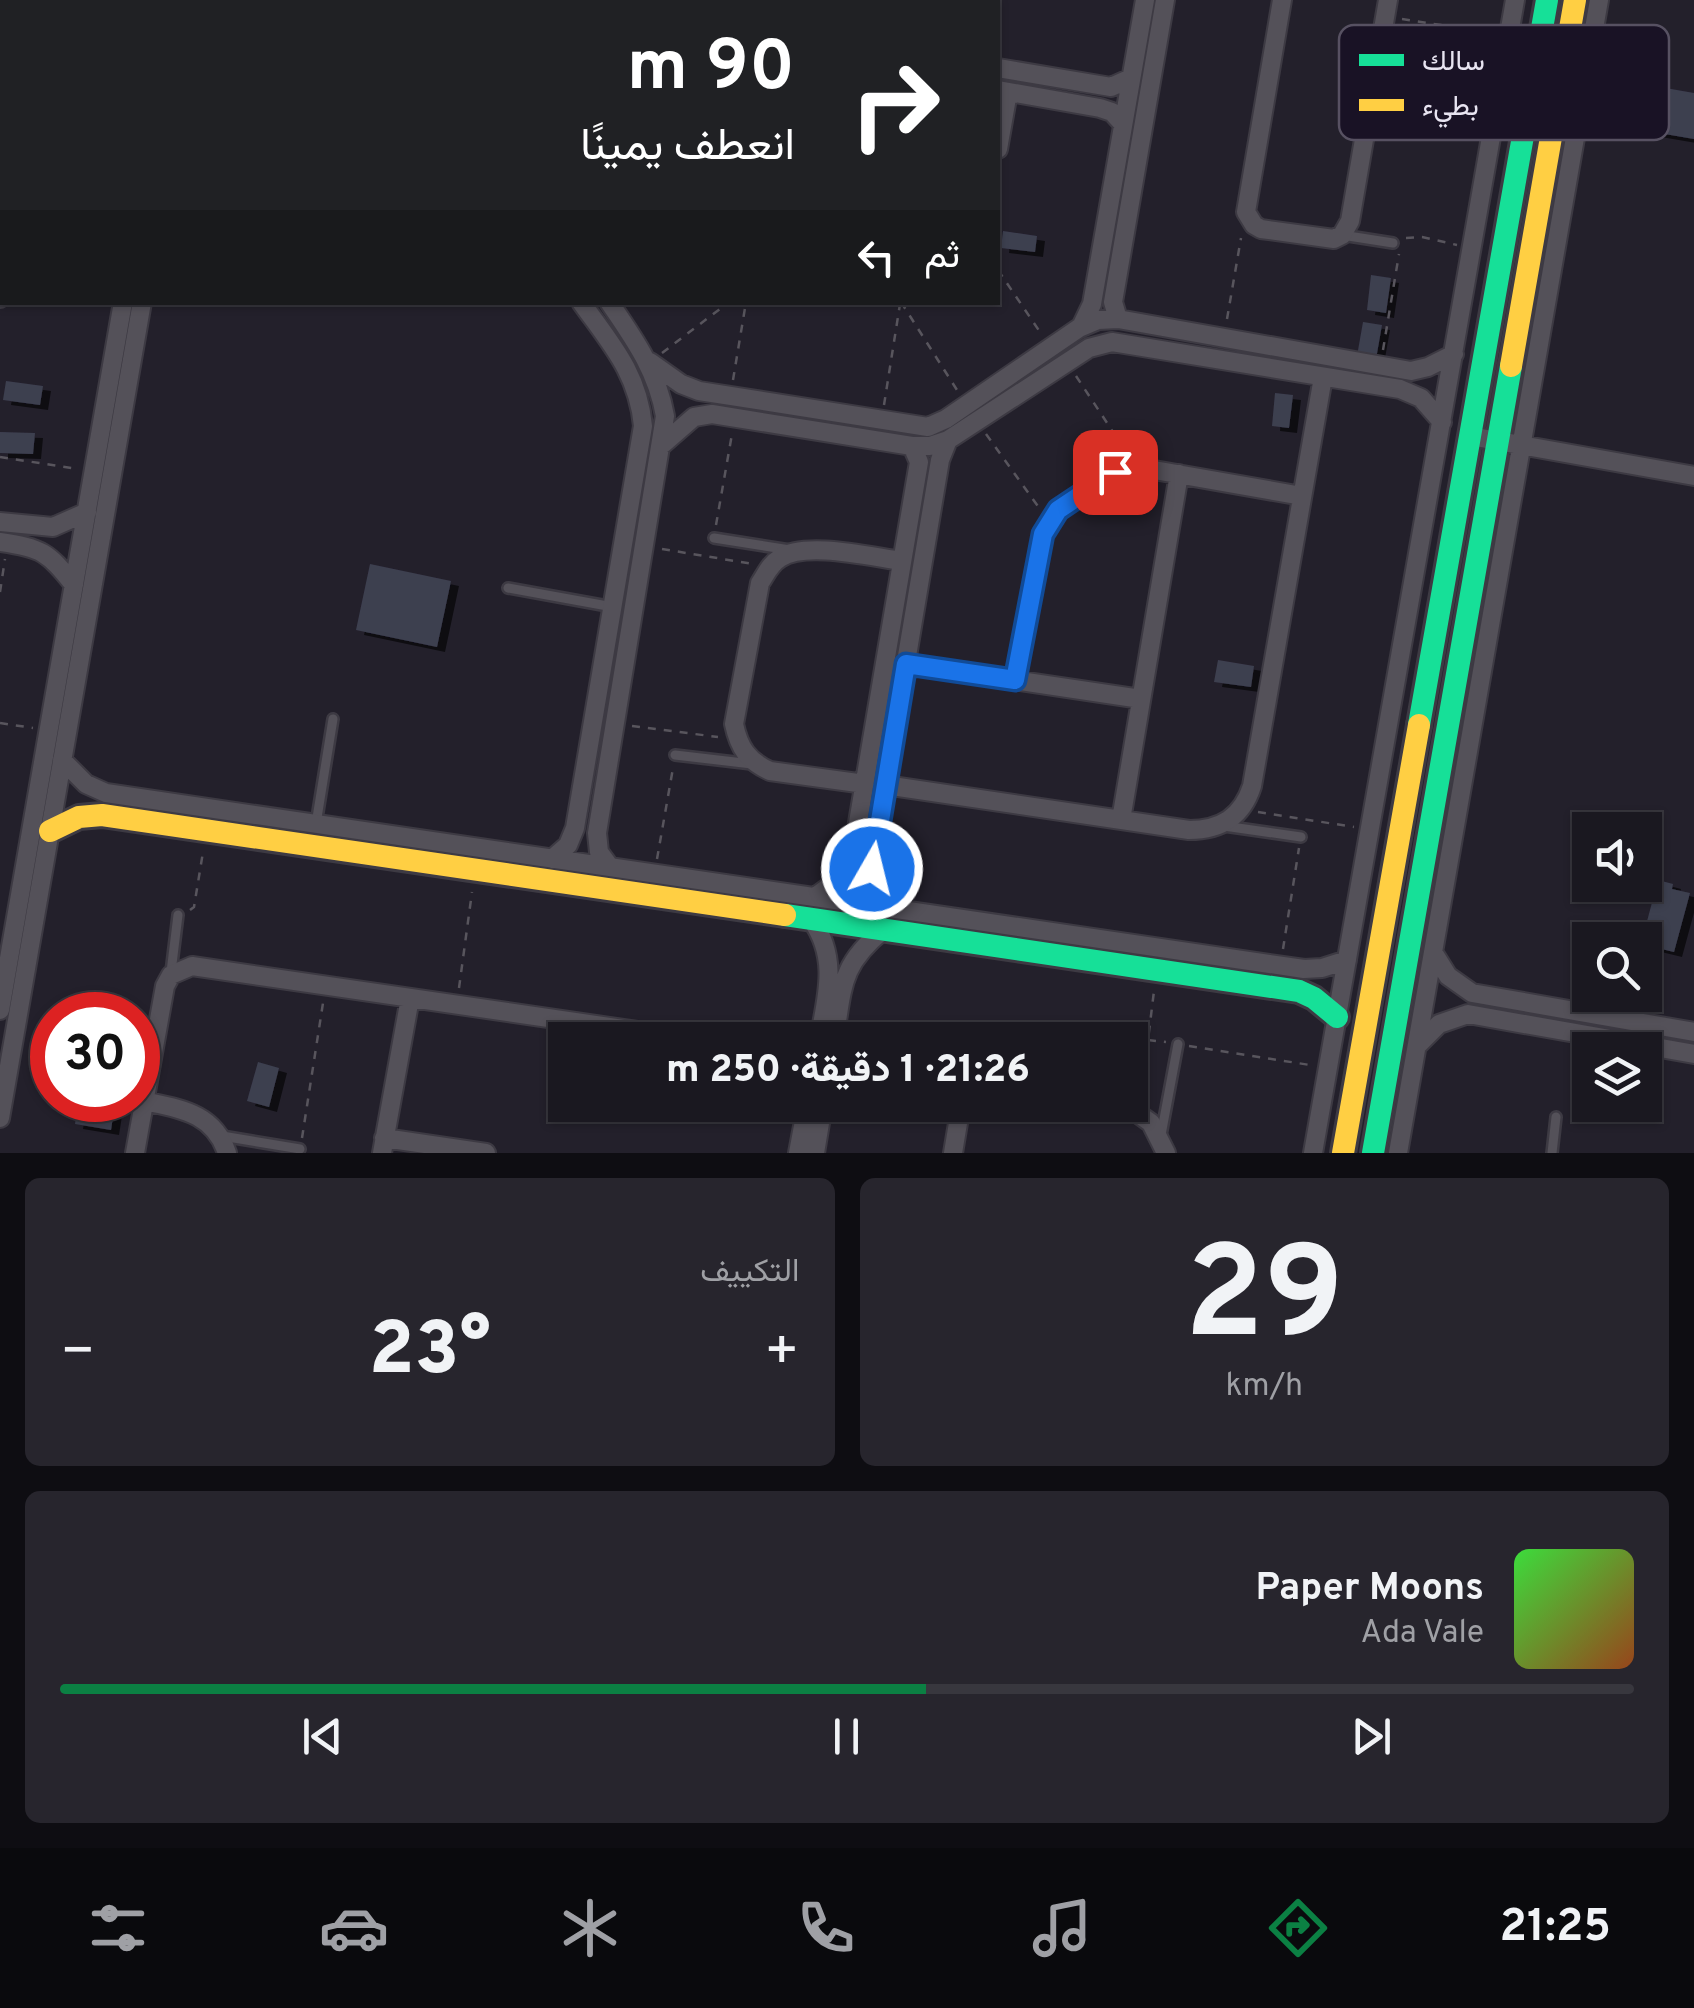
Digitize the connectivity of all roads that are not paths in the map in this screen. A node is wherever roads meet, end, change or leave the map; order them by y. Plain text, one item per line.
1 (1145, 0) edge
2 (1165, 0) edge
3 (1282, 0) edge
4 (1515, 0) edge
5 (1546, 0) edge
6 (1575, 0) edge
7 (1599, 0) edge
8 (1511, 25) edge
9 (1542, 25) edge
10 (1571, 25) edge
11 (1594, 25) edge
12 (1000, 68) edge
13 (1131, 78) junction
14 (1003, 91) edge
15 (1123, 124) junction
16 (1000, 126) edge
17 (1364, 140) edge
18 (1491, 140) edge
19 (1522, 140) edge
20 (1554, 140) edge
21 (1571, 140) edge
22 (1342, 236) junction
23 (1393, 244) road end
24 (122, 305) edge
25 (141, 305) edge
26 (582, 305) edge
27 (611, 305) edge
28 (1118, 320) junction
29 (1080, 328) junction
30 (1454, 354) junction
31 (650, 362) junction
32 (1323, 376) junction
33 (972, 413) junction
34 (1442, 422) junction
35 (1470, 436) junction
36 (948, 440) junction
37 (1510, 443) junction
38 (663, 444) junction
39 (912, 446) junction
40 (1179, 474) junction
41 (1694, 476) edge
42 (1302, 496) junction
43 (87, 512) junction
44 (0, 522) edge
45 (22, 525) junction
46 (714, 538) road end
47 (9, 543) edge
48 (796, 551) junction
49 (902, 561) junction
50 (74, 585) junction
51 (508, 588) dead end
52 (613, 607) junction
53 (906, 664) junction
54 (1015, 680) junction
55 (1142, 700) junction
56 (333, 719) dead end
57 (675, 755) road end
58 (62, 760) junction
59 (756, 764) junction
60 (865, 784) junction
61 (885, 786) junction
62 (104, 804) junction
63 (1122, 820) junction
64 (316, 824) junction
65 (1221, 826) junction
66 (50, 831) junction
67 (1301, 837) road end
68 (854, 854) junction
69 (552, 858) junction
70 (873, 858) junction
71 (610, 867) junction
72 (689, 890) junction
73 (813, 908) junction
74 (896, 909) junction
75 (178, 916) road end
76 (883, 930) junction
77 (1433, 952) junction
78 (1347, 960) junction
79 (171, 975) junction
80 (837, 980) junction
81 (1301, 980) junction
82 (410, 998) junction
83 (1513, 1000) junction
84 (0, 1010) edge
85 (160, 1013) edge
86 (1337, 1017) junction
87 (1510, 1021) junction
88 (575, 1022) edge
89 (824, 1022) edge
90 (835, 1022) edge
91 (1694, 1032) edge
92 (1178, 1044) road end
93 (1416, 1046) junction
94 (1694, 1054) edge
95 (160, 1104) edge
96 (0, 1118) edge
97 (1556, 1118) dead end
98 (140, 1122) edge
99 (804, 1122) edge
100 (820, 1122) edge
101 (958, 1122) edge
102 (1144, 1122) edge
103 (225, 1145) edge
104 (383, 1146) edge
105 (1163, 1146) edge
106 (300, 1149) road end
107 (135, 1153) edge
108 (486, 1153) edge
109 (798, 1153) edge
110 (815, 1153) edge
111 (953, 1153) edge
112 (1313, 1153) edge
113 (1343, 1153) edge
114 (1373, 1153) edge
115 (1398, 1153) edge
116 (1552, 1153) edge

1 - 13 street
2 - 28 street
3 - 22 street
4 - 8 street
5 - 9 street
6 - 10 street
7 - 11 street
12 - 13 street
13 - 15 street
14 - 15 street
14 - 16 street
15 - 29 street
17 - 22 street
18 - 30 street
19 - 35 street
20 - 37 street
21 - 37 street
22 - 23 lane
24 - 43 street
25 - 58 street
26 - 52 street
27 - 31 street
28 - 29 street
28 - 30 street
29 - 33 street
30 - 34 street
31 - 33 street
31 - 38 street
32 - 33 street
32 - 34 street
32 - 42 street
33 - 36 street
34 - 78 street
35 - 37 street
35 - 113 street
36 - 39 street
36 - 53 street
37 - 41 street
37 - 77 street
37 - 114 street
38 - 39 street
38 - 71 street
39 - 49 street
40 - 42 street
40 - 54 street
40 - 55 street
42 - 65 street
43 - 45 street
43 - 50 street
44 - 45 street
45 - 47 street
46 - 48 lane
47 - 50 street
48 - 49 street
48 - 59 street
49 - 60 street
50 - 84 street
51 - 52 lane
52 - 69 street
53 - 54 street
53 - 61 street
54 - 55 street
55 - 63 street
56 - 64 lane
57 - 59 lane
58 - 62 street
58 - 66 street
59 - 60 street
60 - 68 street
61 - 63 street
61 - 70 street
62 - 64 street
62 - 66 street
62 - 72 street
63 - 65 street
64 - 69 street
65 - 67 lane
66 - 96 street
68 - 70 street
68 - 73 street
69 - 71 street
70 - 74 street
71 - 72 street
72 - 73 street
73 - 74 street
73 - 76 street
73 - 80 street
74 - 81 street
75 - 79 lane
76 - 80 street
76 - 81 street
77 - 83 street
77 - 93 street
78 - 81 street
78 - 86 street
79 - 82 street
79 - 85 street
80 - 89 street
80 - 90 street
81 - 86 street
82 - 88 street
82 - 104 street
83 - 87 street
83 - 91 street
86 - 112 street
87 - 93 street
87 - 94 street
92 - 105 lane
93 - 115 street
95 - 103 street
97 - 116 lane
98 - 107 street
99 - 109 street
100 - 110 street
101 - 111 street
102 - 105 street
103 - 106 lane
104 - 108 street

